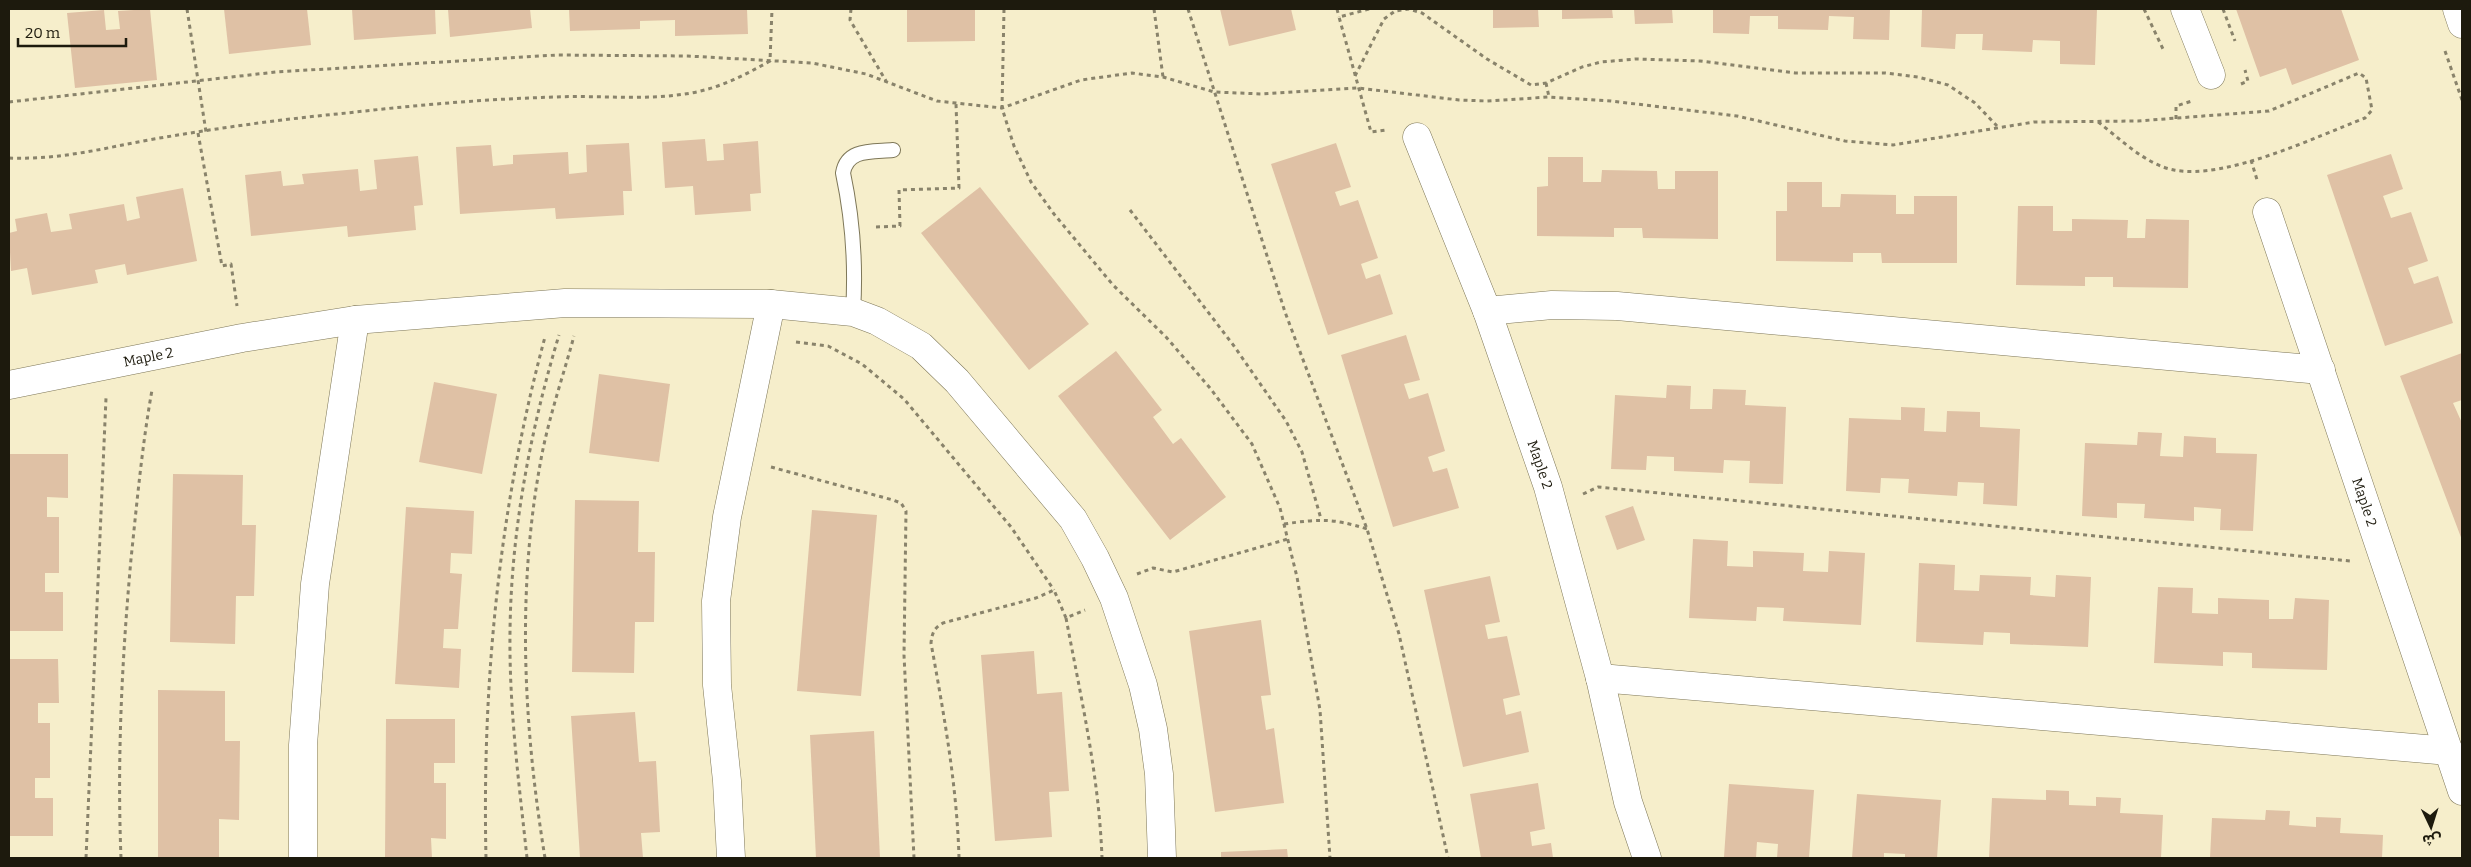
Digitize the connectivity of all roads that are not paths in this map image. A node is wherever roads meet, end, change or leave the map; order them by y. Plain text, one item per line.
1 (2185, 9) edge
2 (2456, 9) edge
3 (2462, 24) edge
4 (2211, 76) dead end
5 (1417, 138) road end
6 (894, 150) dead end
7 (2267, 212) dead end
8 (771, 304) junction
9 (1487, 311) junction
10 (853, 312) junction
11 (355, 320) junction
12 (2322, 370) junction
13 (54, 376) junction
14 (9, 385) edge
15 (9, 405) edge
16 (1600, 678) junction
17 (2449, 751) junction
18 (2462, 791) edge
19 (1628, 802) junction
20 (303, 858) edge
21 (730, 858) edge
22 (1162, 858) edge
23 (1630, 858) edge
24 (1647, 858) edge

1 - 4 street
2 - 3 street
5 - 9 street, Maple 2
6 - 10 lane
7 - 12 street, Maple 2
8 - 10 street, Maple 2
8 - 11 street, Maple 2
8 - 21 street
9 - 12 street
9 - 16 street, Maple 2
10 - 22 street, Maple 2
11 - 13 street, Maple 2
11 - 20 street
12 - 17 street, Maple 2
13 - 14 street, Maple 2
13 - 15 street, Maple 2
16 - 17 street
16 - 19 street, Maple 2
17 - 18 street, Maple 2
19 - 23 street, Maple 2
19 - 24 street, Maple 2

